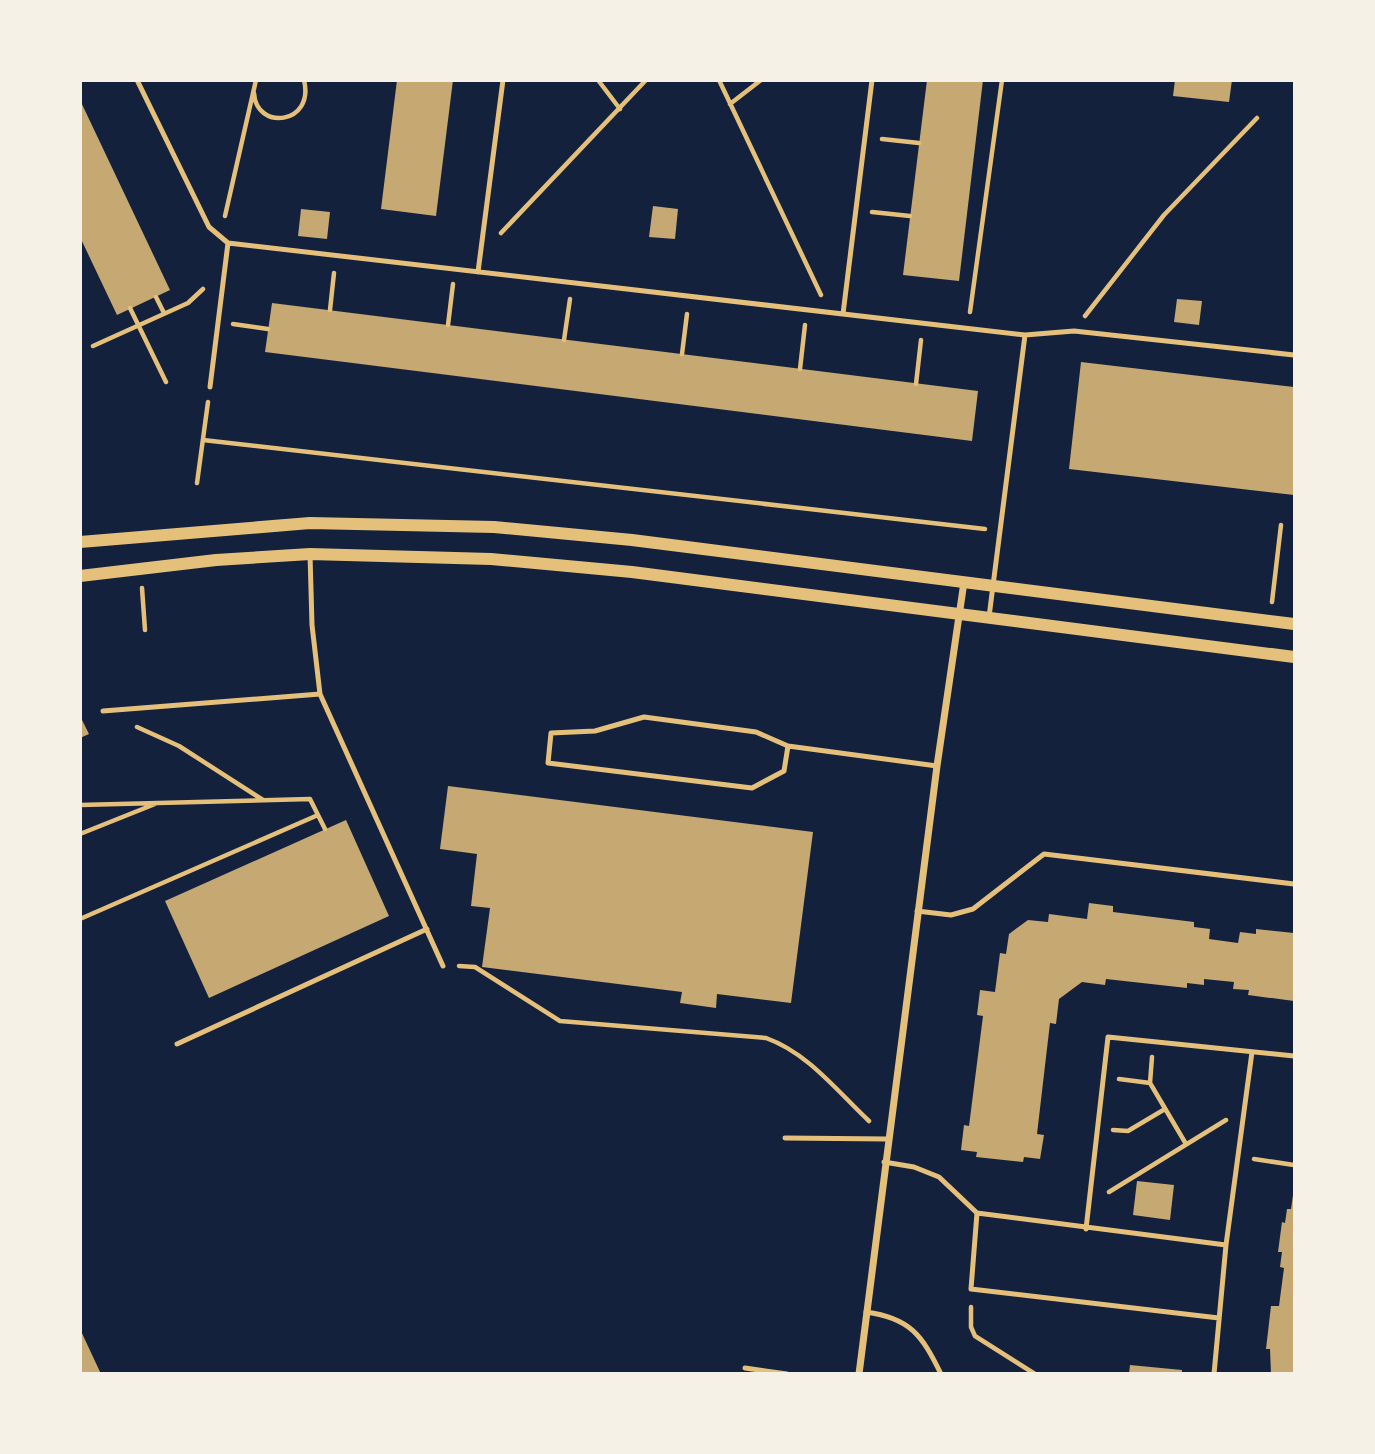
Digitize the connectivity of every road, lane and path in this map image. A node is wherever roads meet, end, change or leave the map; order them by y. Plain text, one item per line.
1 (136, 80) edge
2 (304, 80) edge
3 (503, 80) edge
4 (598, 80) edge
5 (646, 80) edge
6 (719, 80) edge
7 (761, 80) edge
8 (872, 80) edge
9 (1002, 80) edge
10 (256, 82) edge
11 (730, 103) junction
12 (620, 108) junction
13 (1257, 118) dead end
14 (865, 138) junction
15 (919, 143) dead end
16 (856, 211) junction
17 (225, 215) dead end
18 (910, 216) dead end
19 (228, 243) junction
20 (481, 254) junction
21 (336, 255) junction
22 (454, 269) junction
23 (225, 270) junction
24 (478, 272) junction
25 (572, 282) junction
26 (156, 296) dead end
27 (689, 296) junction
28 (130, 308) dead end
29 (330, 310) dead end
30 (807, 310) junction
31 (829, 312) junction
32 (164, 313) junction
33 (844, 314) junction
34 (218, 322) junction
35 (923, 323) junction
36 (140, 325) junction
37 (448, 325) dead end
38 (268, 328) dead end
39 (968, 328) junction
40 (1074, 331) junction
41 (1025, 335) junction
42 (564, 340) dead end
43 (93, 346) dead end
44 (682, 354) dead end
45 (1294, 355) edge
46 (800, 369) dead end
47 (166, 382) dead end
48 (916, 384) dead end
49 (210, 387) joint
50 (203, 440) junction
51 (197, 483) dead end
52 (1281, 525) dead end
53 (1000, 531) junction
54 (80, 542) edge
55 (310, 554) junction
56 (80, 576) edge
57 (964, 582) junction
58 (993, 586) junction
59 (142, 587) dead end
60 (1271, 603) dead end
61 (960, 614) junction
62 (989, 618) junction
63 (1294, 624) edge
64 (145, 630) dead end
65 (1294, 657) edge
66 (320, 694) junction
67 (103, 711) joint
68 (788, 747) junction
69 (937, 766) junction
70 (263, 800) junction
71 (158, 803) junction
72 (80, 805) edge
73 (318, 815) junction
74 (325, 829) dead end
75 (80, 834) edge
76 (1294, 884) edge
77 (918, 911) junction
78 (80, 919) edge
79 (427, 929) junction
80 (443, 966) joint
81 (1153, 1042) junction
82 (177, 1044) dead end
83 (1252, 1052) junction
84 (1294, 1056) edge
85 (1104, 1078) junction
86 (1150, 1083) junction
87 (1245, 1108) junction
88 (1165, 1109) junction
89 (1098, 1128) junction
90 (785, 1138) dead end
91 (887, 1139) junction
92 (1186, 1144) junction
93 (1238, 1157) junction
94 (884, 1162) junction
95 (1294, 1165) edge
96 (1090, 1204) junction
97 (977, 1213) junction
98 (1086, 1229) junction
99 (1226, 1245) junction
100 (971, 1289) junction
101 (866, 1312) junction
102 (1219, 1318) junction
103 (745, 1368) dead end
104 (787, 1374) edge
105 (859, 1374) edge
106 (941, 1374) edge
107 (1035, 1374) edge
108 (1214, 1374) edge

1 - 19 lane
2 - 10 path
3 - 20 lane
4 - 12 path
5 - 12 path
6 - 11 path
7 - 11 path
8 - 14 lane
9 - 39 path
10 - 17 path
11 - 31 path
12 - 20 path
13 - 40 path
14 - 15 path
14 - 16 lane
16 - 18 path
16 - 33 lane
19 - 21 lane
19 - 23 lane
20 - 24 lane
21 - 22 lane
21 - 29 path
22 - 24 lane
22 - 37 path
23 - 32 path
23 - 34 lane
24 - 25 lane
25 - 27 lane
25 - 42 path
26 - 32 path
27 - 30 lane
27 - 44 path
28 - 36 path
30 - 31 lane
30 - 46 path
31 - 33 lane
32 - 36 path
33 - 35 lane
34 - 38 path
34 - 49 lane
35 - 39 lane
35 - 48 path
36 - 43 path
36 - 47 path
39 - 41 lane
40 - 41 lane
40 - 45 lane
41 - 53 lane
49 - 50 path
50 - 51 path
50 - 53 path
52 - 60 path
53 - 58 lane
54 - 57 street
55 - 56 street
55 - 61 street
55 - 66 lane
57 - 58 street
57 - 61 street
58 - 62 lane
58 - 63 street
59 - 64 path
61 - 62 street
61 - 69 street
62 - 65 street
66 - 67 lane
66 - 79 lane
67 - 70 path
68 - 68 lane
68 - 69 lane
69 - 77 street
70 - 71 path
70 - 73 path
71 - 72 path
71 - 75 path
73 - 74 path
73 - 78 path
76 - 77 lane
77 - 91 street
79 - 80 lane
79 - 82 lane
80 - 91 path
81 - 83 lane
81 - 85 lane
81 - 86 path
83 - 84 lane
83 - 87 lane
85 - 86 path
85 - 89 lane
86 - 88 path
87 - 92 path
87 - 93 lane
88 - 89 path
88 - 92 path
89 - 96 lane
90 - 91 lane
91 - 94 street
92 - 96 path
93 - 95 path
93 - 99 lane
94 - 97 lane
94 - 101 street
96 - 98 lane
97 - 98 lane
97 - 100 lane
98 - 99 lane
99 - 102 lane
100 - 102 lane
100 - 107 path
101 - 105 street
101 - 106 lane
102 - 108 lane
103 - 104 lane

